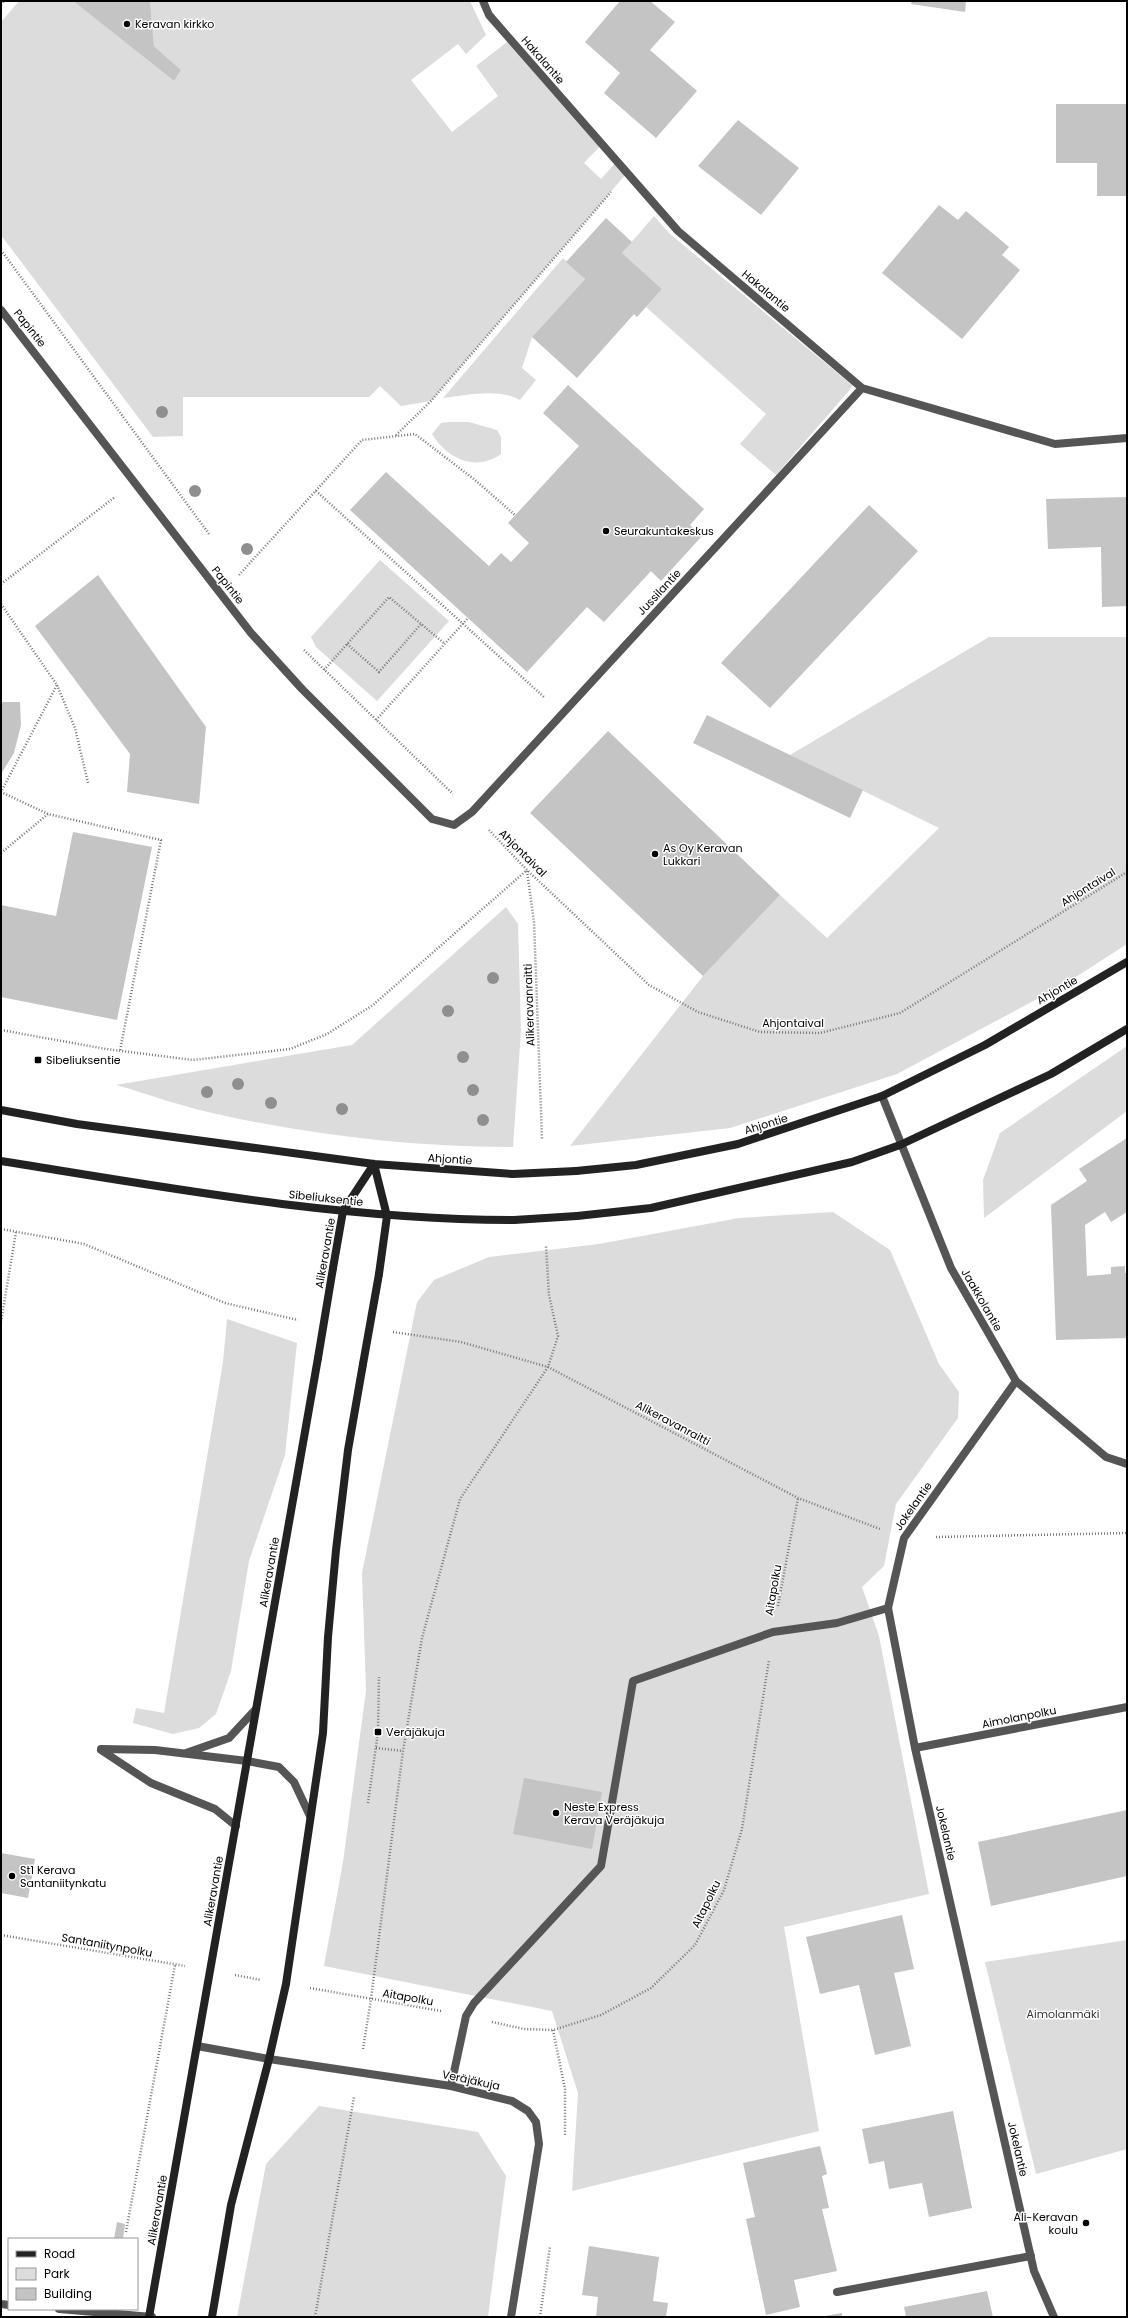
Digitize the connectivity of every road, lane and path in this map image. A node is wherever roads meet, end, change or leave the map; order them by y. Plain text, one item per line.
1 (4, 1) edge
2 (483, 1) edge
3 (1, 5) edge
4 (627, 173) junction
5 (1, 250) edge
6 (1, 310) edge
7 (862, 388) junction
8 (396, 436) junction
9 (1127, 438) edge
10 (134, 481) junction
11 (316, 491) junction
12 (515, 515) dead end
13 (211, 536) dead end
14 (234, 568) dead end
15 (239, 575) junction
16 (243, 580) dead end
17 (1, 584) edge
18 (1, 604) edge
19 (468, 618) dead end
20 (421, 624) junction
21 (462, 624) junction
22 (347, 644) junction
23 (445, 644) junction
24 (301, 648) dead end
25 (324, 670) junction
26 (57, 685) junction
27 (563, 713) junction
28 (376, 720) junction
29 (88, 783) dead end
30 (472, 812) junction
31 (48, 814) junction
32 (1, 853) edge
33 (527, 870) junction
34 (1127, 872) edge
35 (1127, 962) edge
36 (1127, 1029) edge
37 (1, 1030) edge
38 (120, 1051) junction
39 (882, 1096) junction
40 (1, 1110) edge
41 (542, 1139) dead end
42 (900, 1145) junction
43 (1, 1161) edge
44 (374, 1164) junction
45 (343, 1211) junction
46 (387, 1216) junction
47 (1, 1229) edge
48 (16, 1232) junction
49 (546, 1246) dead end
50 (298, 1320) dead end
51 (1, 1322) edge
52 (393, 1332) dead end
53 (548, 1367) junction
54 (1016, 1381) junction
55 (1127, 1464) edge
56 (798, 1498) junction
57 (1127, 1533) edge
58 (904, 1538) junction
59 (888, 1608) junction
60 (773, 1632) junction
61 (378, 1677) dead end
62 (1127, 1707) edge
63 (256, 1709) junction
64 (376, 1748) junction
65 (915, 1748) junction
66 (403, 1751) junction
67 (184, 1754) junction
68 (247, 1761) junction
69 (368, 1802) dead end
70 (310, 1816) junction
71 (236, 1826) junction
72 (1, 1935) edge
73 (175, 1965) junction
74 (210, 1971) junction
75 (371, 1999) junction
76 (466, 2016) junction
77 (197, 2046) junction
78 (270, 2059) junction
79 (359, 2072) junction
80 (451, 2086) junction
81 (126, 2232) dead end
82 (1030, 2256) junction
83 (837, 2292) dead end
84 (70, 2310) edge
85 (150, 2317) edge
86 (212, 2317) edge
87 (315, 2317) edge
88 (511, 2317) edge
89 (1054, 2317) edge

1 - 3 path
2 - 4 street, Hakalantie
4 - 7 street, Hakalantie
4 - 8 path
5 - 13 path
6 - 10 street, Papintie
7 - 9 street, Hakalantie
7 - 27 street, Jussilantie
8 - 11 path
8 - 12 path
10 - 17 path
10 - 30 street, Papintie
11 - 15 path
11 - 21 path
14 - 15 path
15 - 16 path
18 - 26 path
19 - 21 path
20 - 22 path
20 - 22 path
20 - 23 path
21 - 23 path
21 - 27 path
22 - 25 path
23 - 28 path
24 - 25 path, Ahjontaival
25 - 28 path, Ahjontaival
26 - 29 path
26 - 31 path
27 - 30 street, Jussilantie
28 - 30 path, Ahjontaival
30 - 33 path, Ahjontaival
31 - 32 path
31 - 38 path
33 - 34 path, Ahjontaival
33 - 38 path
33 - 41 path, Alikeravanraitti
35 - 39 main road, Ahjontie
36 - 42 main road
37 - 38 path
39 - 42 street, Jaakkolantie
39 - 44 main road, Ahjontie, bridge
40 - 44 main road
42 - 46 main road, bridge
42 - 54 street, Jaakkolantie
43 - 45 main road, Sibeliuksentie
44 - 45 main road, Alikeravantie
44 - 46 main road
45 - 46 main road, Sibeliuksentie
45 - 63 main road, Alikeravantie, bridge
46 - 70 main road, bridge
47 - 48 path
48 - 50 path
48 - 51 path
49 - 53 path
52 - 53 path, Alikeravanraitti
53 - 56 path, Alikeravanraitti
53 - 66 path
54 - 55 street, Jaakkolantie
54 - 58 street, Jokelantie
56 - 58 path, Alikeravanraitti
56 - 60 path, Aitapolku
57 - 58 path
58 - 59 street, Jokelantie
59 - 60 street
59 - 65 street, Jokelantie
60 - 76 street
60 - 76 path, Aitapolku
61 - 64 path
62 - 65 street, Aimolanpolku
63 - 67 street
63 - 68 main road, Alikeravantie
64 - 66 path
64 - 69 path
65 - 82 street, Jokelantie
66 - 75 path
67 - 68 street
67 - 71 street
68 - 70 street
68 - 71 main road, Alikeravantie
70 - 78 main road
71 - 74 main road, Alikeravantie
72 - 73 path, Santaniitynpolku
73 - 74 path, Santaniitynpolku
73 - 81 path
74 - 77 main road, Alikeravantie
75 - 76 path, Aitapolku
75 - 79 path
76 - 80 street
77 - 78 street, Veräjäkuja
77 - 85 main road, Alikeravantie
78 - 79 street, Veräjäkuja
78 - 86 main road
79 - 80 street, Veräjäkuja
79 - 87 path
80 - 88 street, Veräjäkuja
82 - 83 street
82 - 89 street, Jokelantie
84 - 85 street

